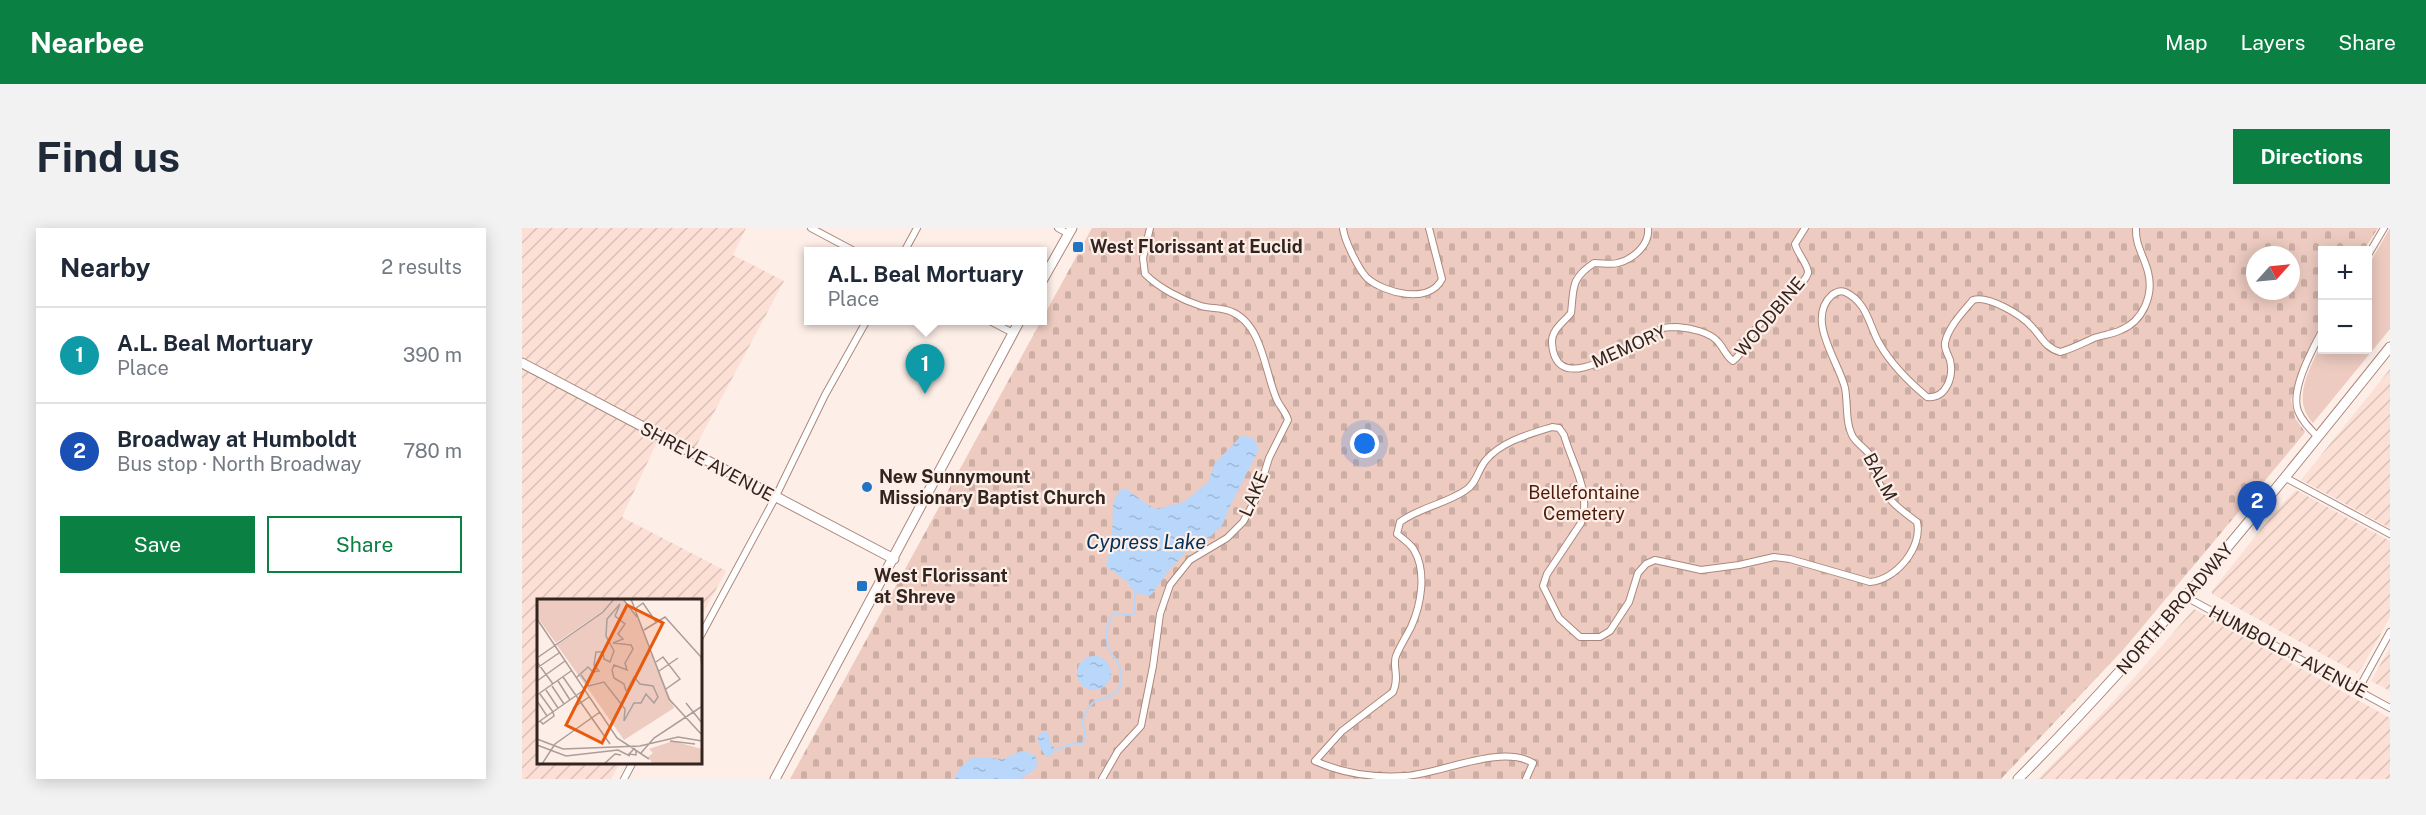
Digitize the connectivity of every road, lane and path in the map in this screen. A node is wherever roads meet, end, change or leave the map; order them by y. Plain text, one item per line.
1 (811, 228) edge
2 (917, 228) edge
3 (1058, 228) edge
4 (1150, 228) edge
5 (1343, 228) edge
6 (1429, 228) edge
7 (1805, 228) edge
8 (2136, 228) edge
9 (2384, 228) edge
10 (1648, 230) edge
11 (1070, 231) edge
12 (847, 247) edge
13 (907, 247) edge
14 (2372, 247) edge
15 (1047, 272) edge
16 (865, 325) edge
17 (996, 325) edge
18 (1018, 325) edge
19 (1013, 333) junction
20 (2318, 340) edge
21 (2388, 352) edge
22 (1733, 361) joint
23 (522, 363) edge
24 (2318, 437) junction
25 (2286, 478) junction
26 (775, 498) junction
27 (2390, 534) edge
28 (894, 559) junction
29 (2186, 597) junction
30 (2390, 632) edge
31 (702, 633) edge
32 (2358, 690) junction
33 (2390, 708) edge
34 (632, 764) edge
35 (624, 779) edge
36 (775, 779) edge
37 (1102, 779) edge
38 (1526, 779) edge
39 (2018, 779) edge

1 - 12 street
2 - 13 street
3 - 11 street
4 - 37 street, LAKE
5 - 6 street
7 - 22 street, WOODBINE
8 - 38 street, BALM
9 - 14 street
10 - 22 street, MEMORY
11 - 15 main road
16 - 26 street
17 - 19 street
18 - 19 main road
19 - 28 main road
20 - 24 street
21 - 24 main road, NORTH BROADWAY
23 - 26 main road, SHREVE AVENUE
24 - 25 main road, NORTH BROADWAY
25 - 27 street
25 - 29 main road, NORTH BROADWAY
26 - 28 main road, SHREVE AVENUE
26 - 31 street
28 - 36 main road
29 - 32 street, HUMBOLDT AVENUE
29 - 39 main road, NORTH BROADWAY
30 - 32 street
32 - 33 street, HUMBOLDT AVENUE
34 - 35 street

